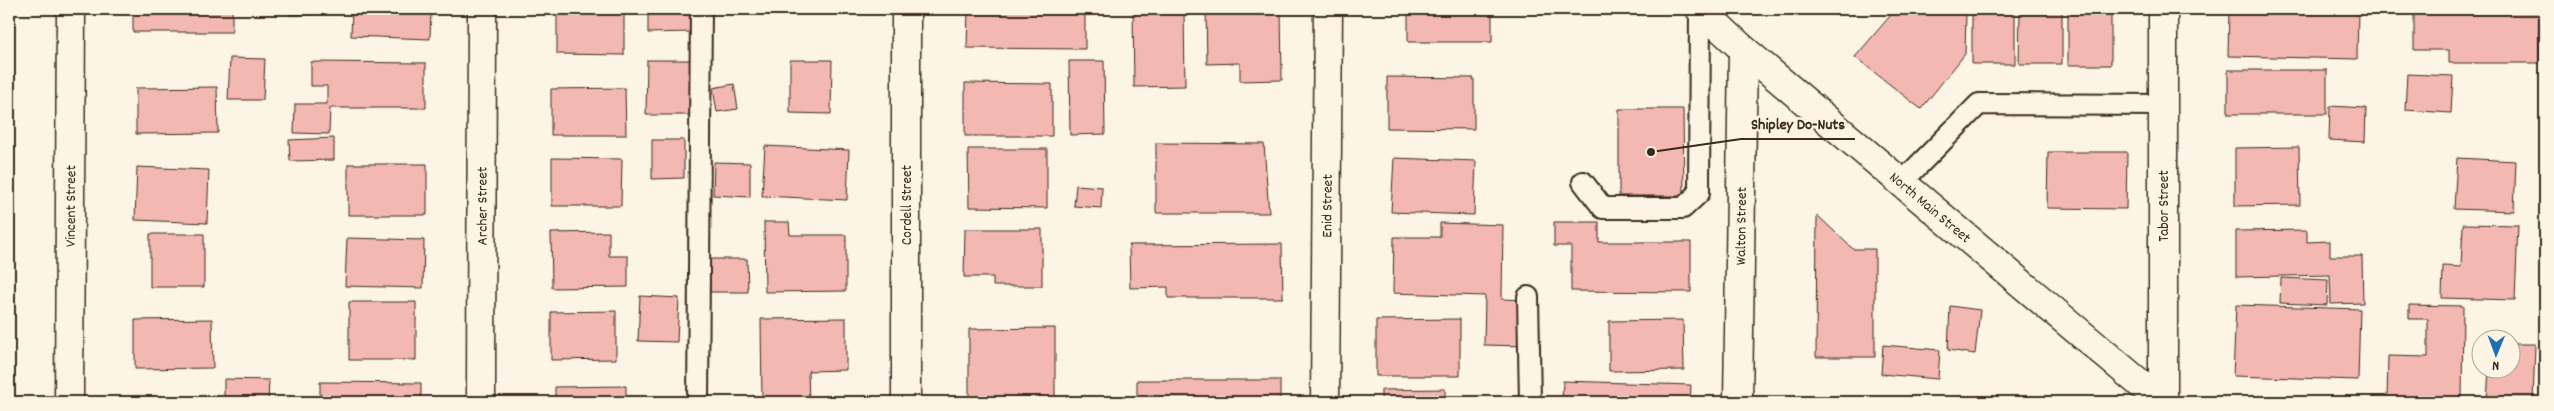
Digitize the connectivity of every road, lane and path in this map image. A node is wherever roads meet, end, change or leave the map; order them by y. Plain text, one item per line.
1 (71, 9) edge
2 (482, 9) edge
3 (701, 9) edge
4 (906, 9) edge
5 (1328, 9) edge
6 (1700, 9) edge
7 (2163, 9) edge
8 (1743, 49) junction
9 (2163, 105) junction
10 (1583, 182) dead end
11 (1901, 183) junction
12 (1528, 297) dead end
13 (69, 402) edge
14 (481, 402) edge
15 (698, 402) edge
16 (906, 402) edge
17 (1325, 402) edge
18 (1530, 402) edge
19 (1738, 402) edge
20 (2162, 402) edge

1 - 13 street, Vincent Street
2 - 14 street, Archer Street
3 - 15 lane
4 - 16 street, Cordell Street
5 - 17 street, Enid Street
6 - 8 street, North Main Street
6 - 10 lane
7 - 9 street, Tabor Street
8 - 11 street, North Main Street
8 - 19 street, Walton Street
9 - 11 lane
9 - 20 street, Tabor Street
11 - 20 street, North Main Street
12 - 18 lane

